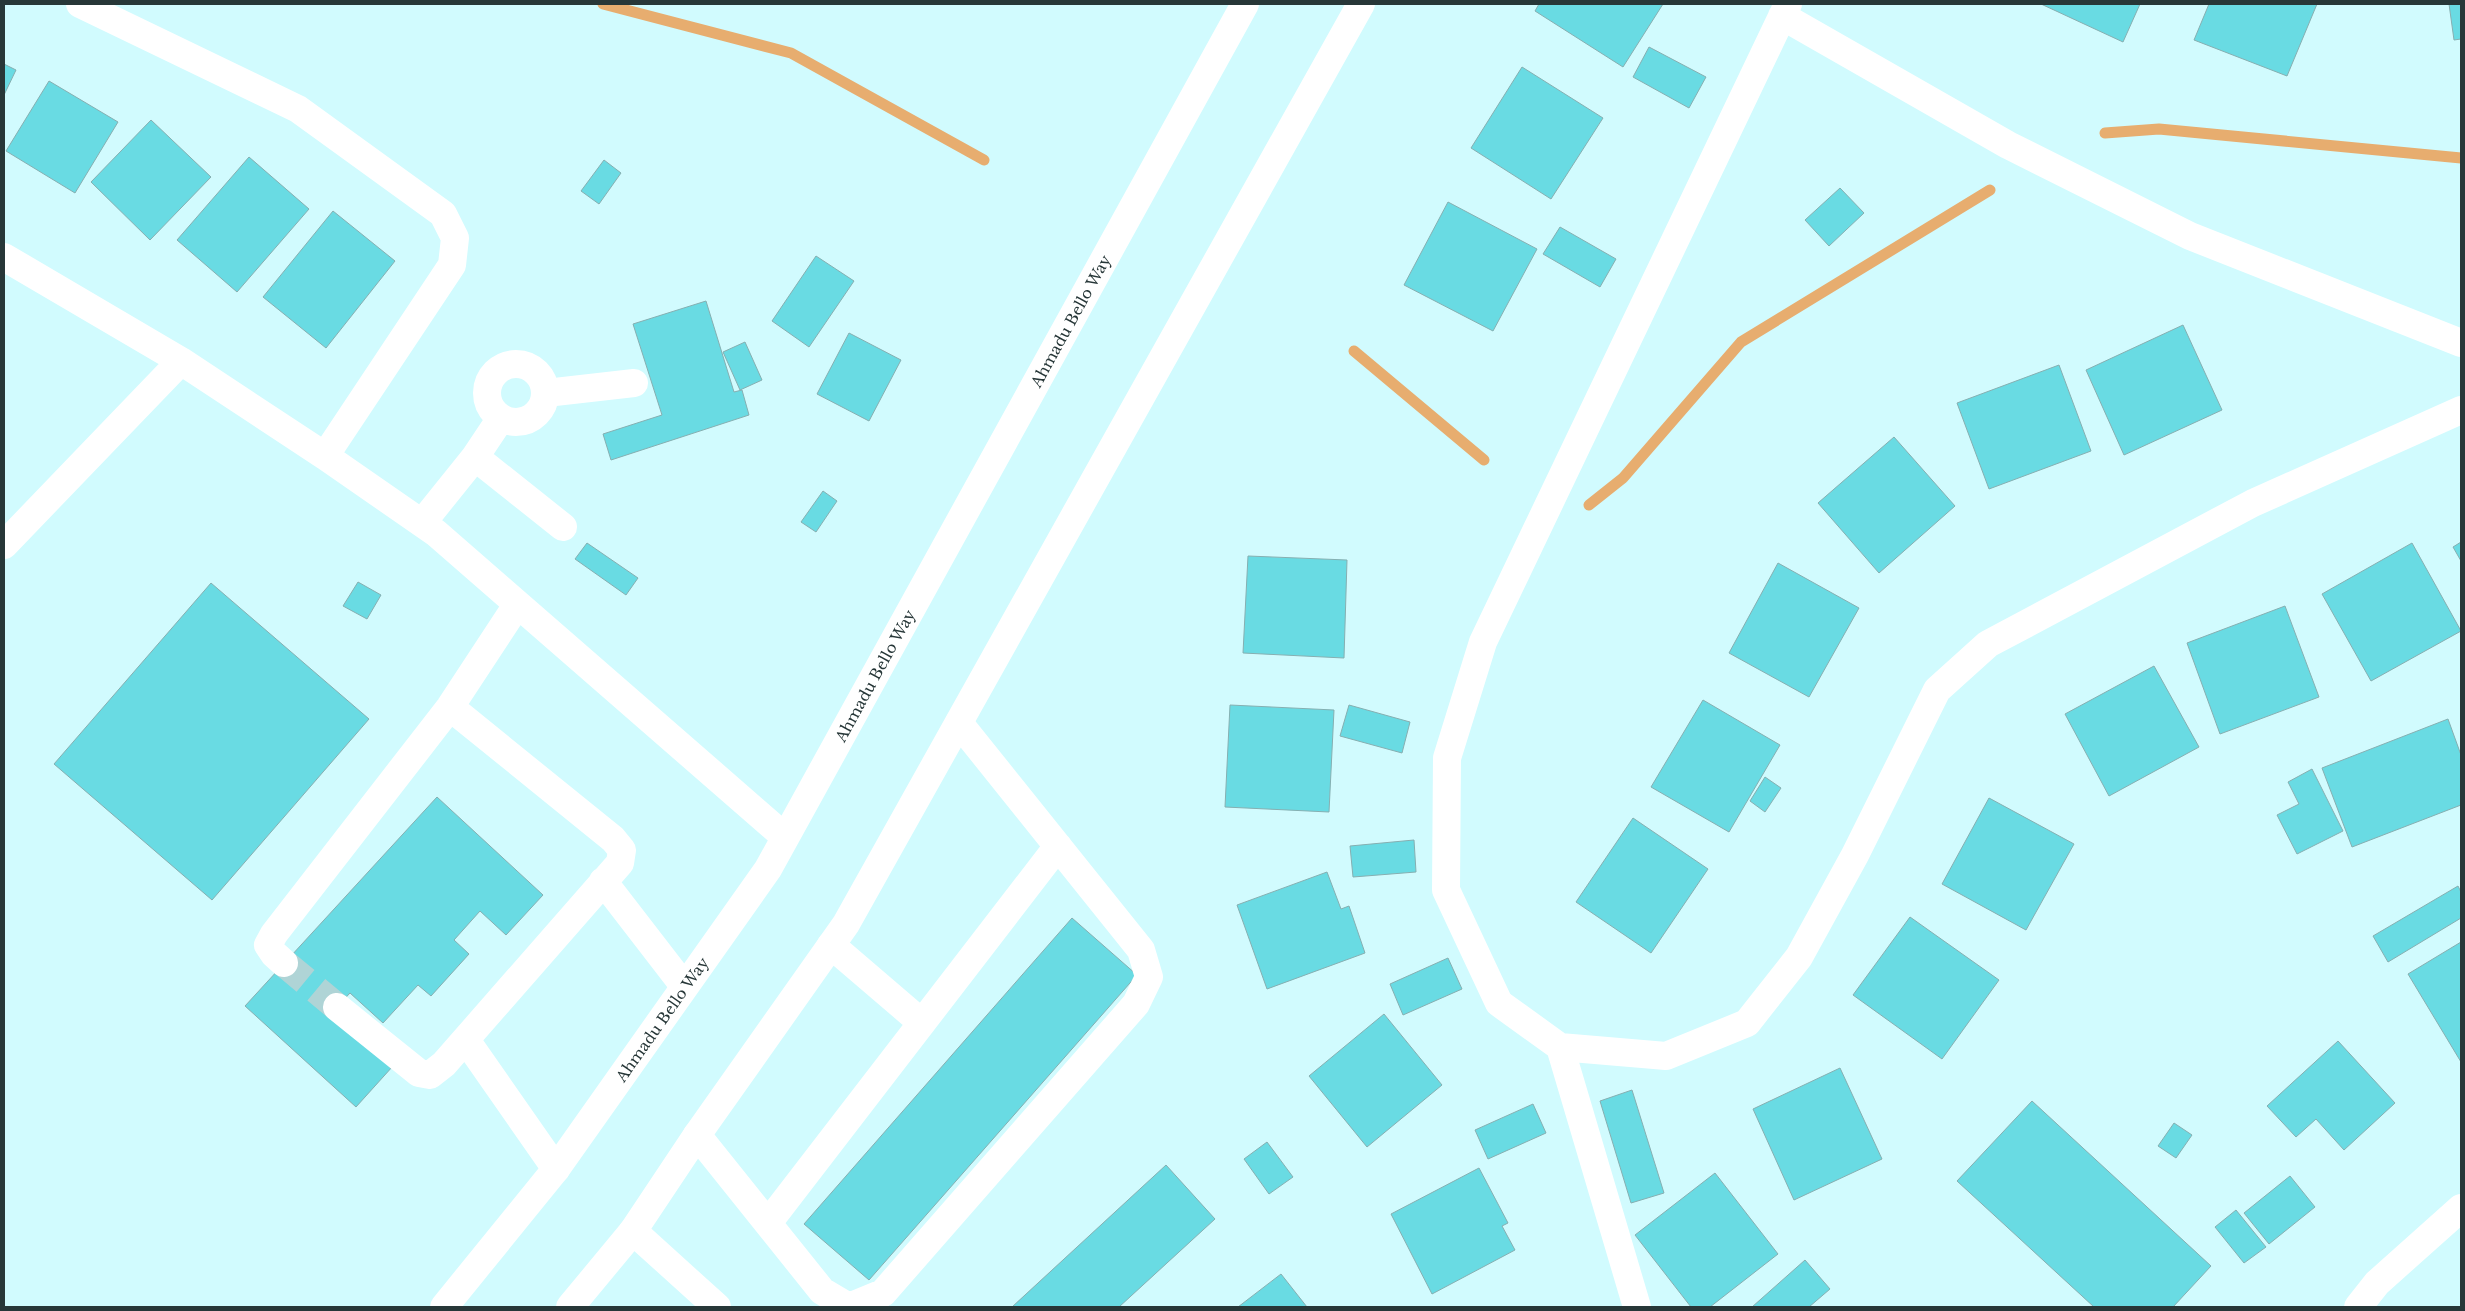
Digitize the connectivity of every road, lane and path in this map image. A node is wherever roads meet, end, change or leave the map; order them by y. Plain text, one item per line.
1 (80, 4) edge
2 (1245, 4) edge
3 (1361, 4) edge
4 (1785, 10) edge
5 (4, 257) edge
6 (2461, 344) edge
7 (181, 361) junction
8 (634, 383) dead end
9 (546, 393) junction
10 (2461, 410) edge
11 (501, 418) junction
12 (325, 456) junction
13 (475, 457) junction
14 (422, 523) junction
15 (563, 528) dead end
16 (4, 545) edge
17 (518, 604) junction
18 (450, 707) junction
19 (959, 723) junction
20 (785, 837) junction
21 (1058, 846) junction
22 (603, 881) junction
23 (831, 945) junction
24 (284, 963) tunnel mouth
25 (684, 986) junction
26 (337, 1007) tunnel mouth
27 (922, 1022) junction
28 (466, 1040) junction
29 (1560, 1047) junction
30 (697, 1135) junction
31 (556, 1169) junction
32 (2461, 1208) edge
33 (768, 1223) junction
34 (633, 1231) junction
35 (444, 1307) edge
36 (570, 1307) edge
37 (717, 1307) edge
38 (1637, 1307) edge
39 (2358, 1307) edge

1 - 12 street
2 - 20 street, Ahmadu Bello Way
3 - 19 street
4 - 6 street
4 - 29 street
5 - 7 street
7 - 12 street
7 - 16 street
8 - 9 street
9 - 11 street
9 - 11 street
10 - 29 street
11 - 13 street
12 - 14 street
13 - 14 street
13 - 15 street
14 - 17 street
17 - 18 street
17 - 20 street
18 - 22 street
18 - 24 street
19 - 21 street
19 - 23 street
20 - 25 street, Ahmadu Bello Way
21 - 27 street
21 - 33 street
22 - 25 street
22 - 28 street
23 - 27 street
23 - 30 street
25 - 31 street, Ahmadu Bello Way
26 - 28 street
27 - 33 street
28 - 31 street
29 - 38 street
30 - 33 street
30 - 34 street
31 - 35 street, Ahmadu Bello Way
32 - 39 street
34 - 36 street
34 - 37 street

